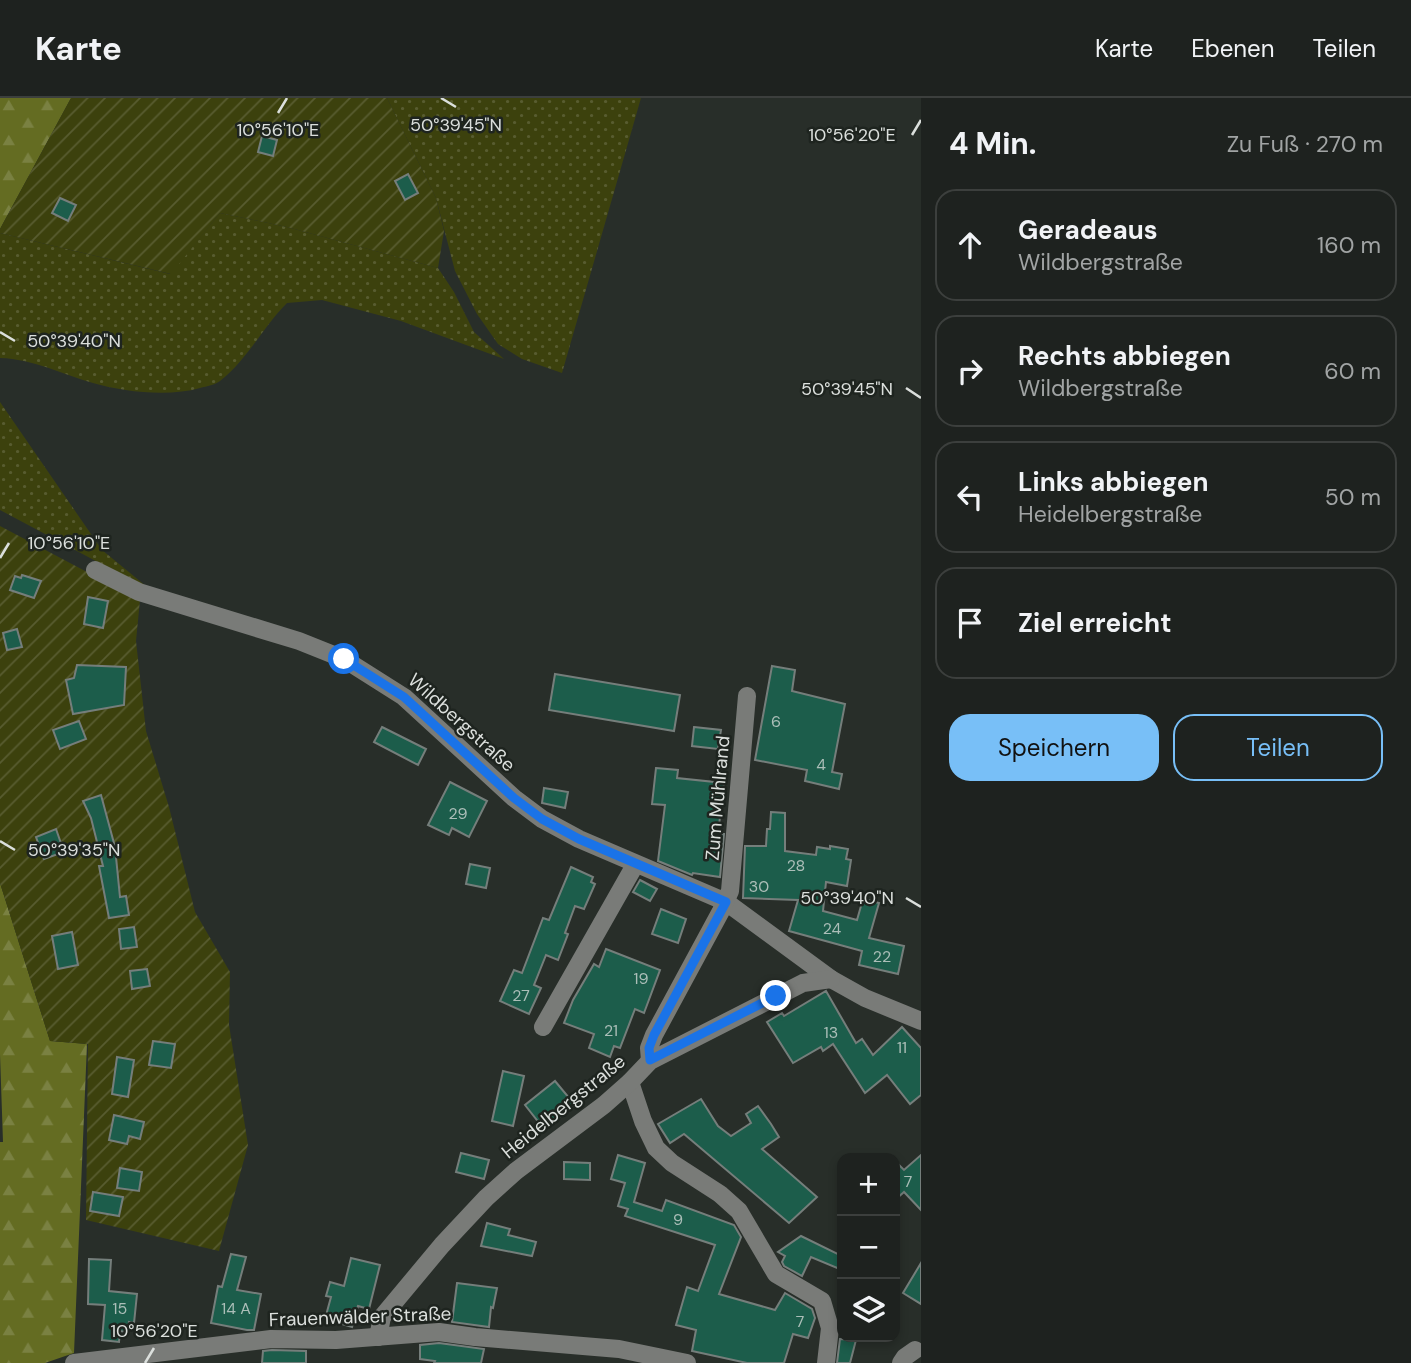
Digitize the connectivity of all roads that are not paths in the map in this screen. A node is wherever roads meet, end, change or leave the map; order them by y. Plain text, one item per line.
1 (95, 570) dead end
2 (747, 696) dead end
3 (635, 865) junction
4 (726, 902) junction
5 (831, 979) junction
6 (921, 1021) edge
7 (542, 1027) dead end
8 (650, 1060) junction
9 (630, 1082) junction
10 (378, 1336) junction
11 (915, 1350) dead end
12 (74, 1363) edge
13 (687, 1363) edge
14 (826, 1363) edge
15 (901, 1363) edge

1 - 3 street, Wildbergstraße
2 - 4 street, Zum Mühlrand
3 - 4 street, Wildbergstraße
3 - 7 street
4 - 5 street, Wildbergstraße
4 - 8 street
5 - 6 street, Wildbergstraße
5 - 8 street, Heidelbergstraße
8 - 9 street, Heidelbergstraße
9 - 10 street, Heidelbergstraße
9 - 14 street
10 - 12 street, Frauenwälder Straße
10 - 13 street, Frauenwälder Straße
11 - 15 street

